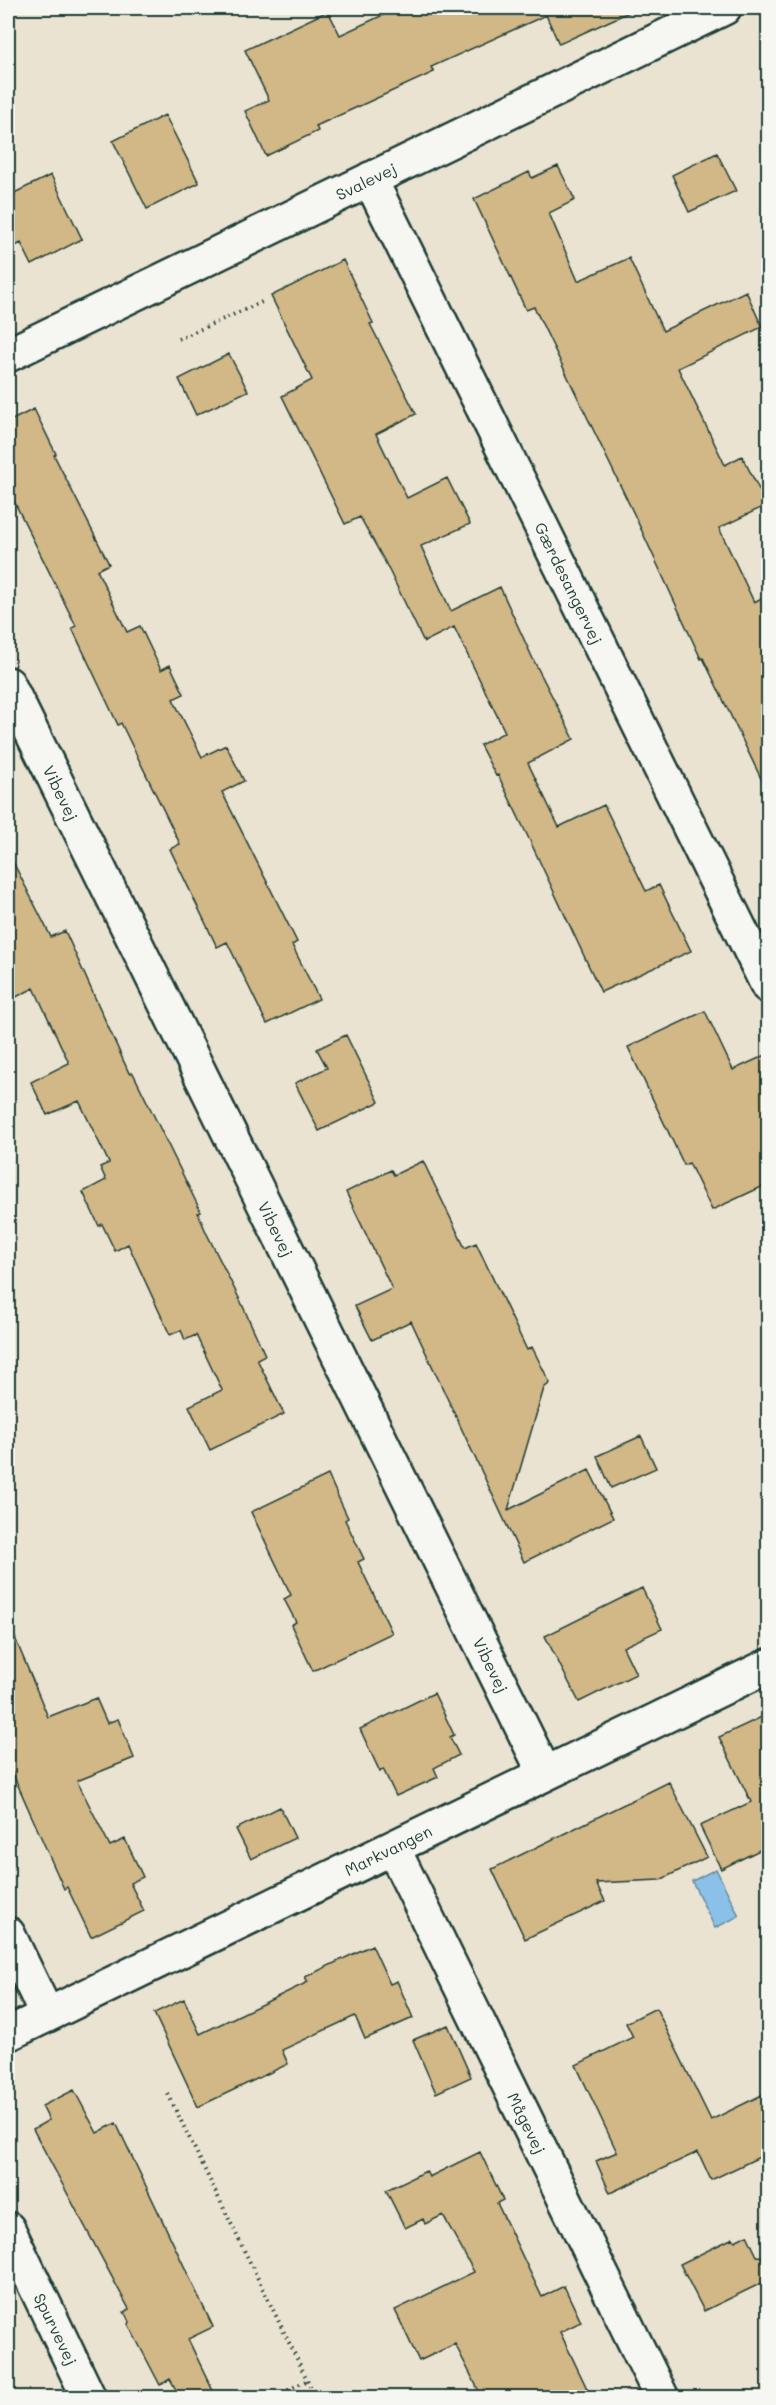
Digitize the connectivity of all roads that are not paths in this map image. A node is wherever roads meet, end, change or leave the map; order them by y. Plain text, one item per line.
1 (724, 8) edge
2 (370, 179) junction
3 (8, 355) edge
4 (8, 684) edge
5 (768, 986) edge
6 (768, 1666) edge
7 (545, 1774) junction
8 (393, 1848) junction
9 (8, 1934) edge
10 (47, 2015) junction
11 (8, 2034) edge
12 (8, 2229) edge
13 (89, 2397) edge
14 (662, 2397) edge

1 - 2 street, Svalevej
2 - 3 street, Svalevej
2 - 5 street, Gærdesangervej
4 - 7 street, Vibevej
6 - 7 street, Markvangen
7 - 8 street, Markvangen
8 - 10 street, Markvangen
8 - 14 street, Mågevej
9 - 10 street
10 - 11 street, Markvangen
12 - 13 street, Spurvevej

